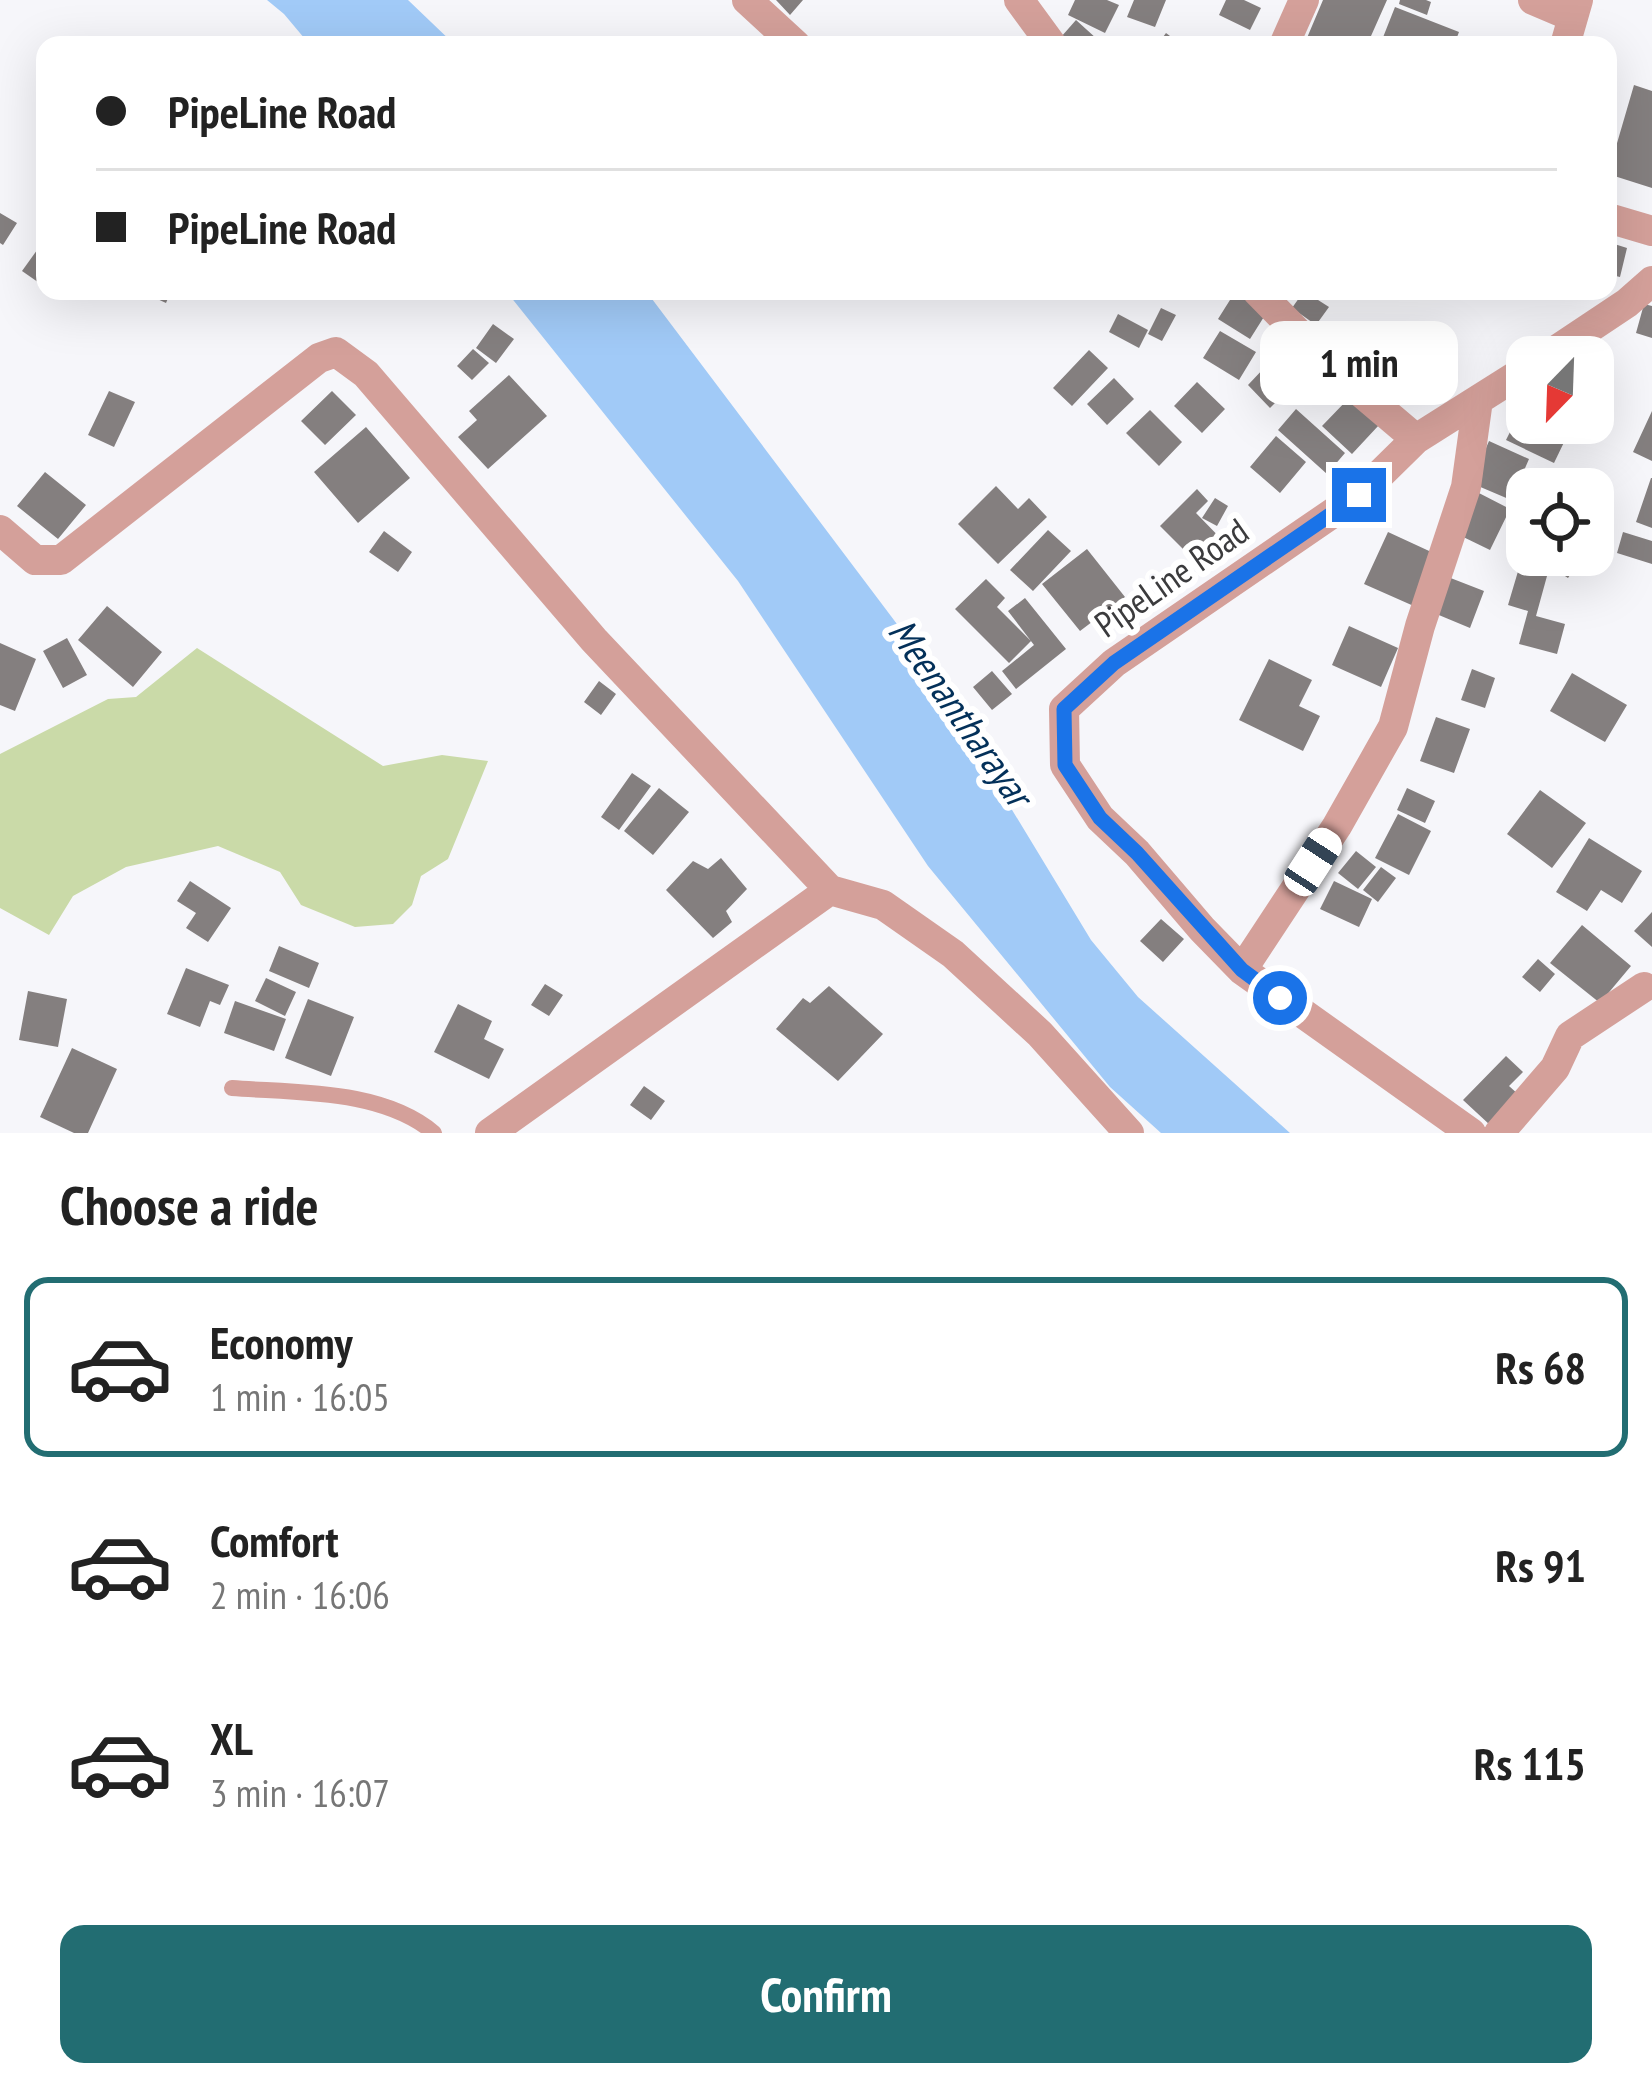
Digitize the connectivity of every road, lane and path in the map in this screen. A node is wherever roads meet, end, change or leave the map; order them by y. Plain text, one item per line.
1 (747, 0) edge
2 (1019, 0) edge
3 (1304, 0) edge
4 (1533, 0) edge
5 (1572, 21) edge
6 (786, 36) edge
7 (1045, 36) edge
8 (1288, 36) edge
9 (1617, 221) edge
10 (1652, 231) edge
11 (1652, 281) edge
12 (1266, 300) edge
13 (1578, 336) edge
14 (1307, 343) dead end
15 (1506, 382) edge
16 (1350, 383) dead end
17 (1478, 400) junction
18 (1416, 439) junction
19 (0, 530) edge
20 (830, 890) junction
21 (1242, 970) junction
22 (1644, 987) dead end
23 (232, 1088) dead end
24 (434, 1133) edge
25 (490, 1133) edge
26 (1129, 1133) edge
27 (1471, 1133) edge
28 (1499, 1133) edge

1 - 6 street
2 - 7 street
3 - 8 street
4 - 5 street
9 - 10 street
11 - 13 street
12 - 14 street
15 - 17 street, PipeLine Road
16 - 18 street
17 - 18 street, PipeLine Road
17 - 21 street
18 - 21 street, PipeLine Road
19 - 20 street
20 - 25 street
20 - 26 street
21 - 27 street, PipeLine Road
22 - 28 street
23 - 24 lane

